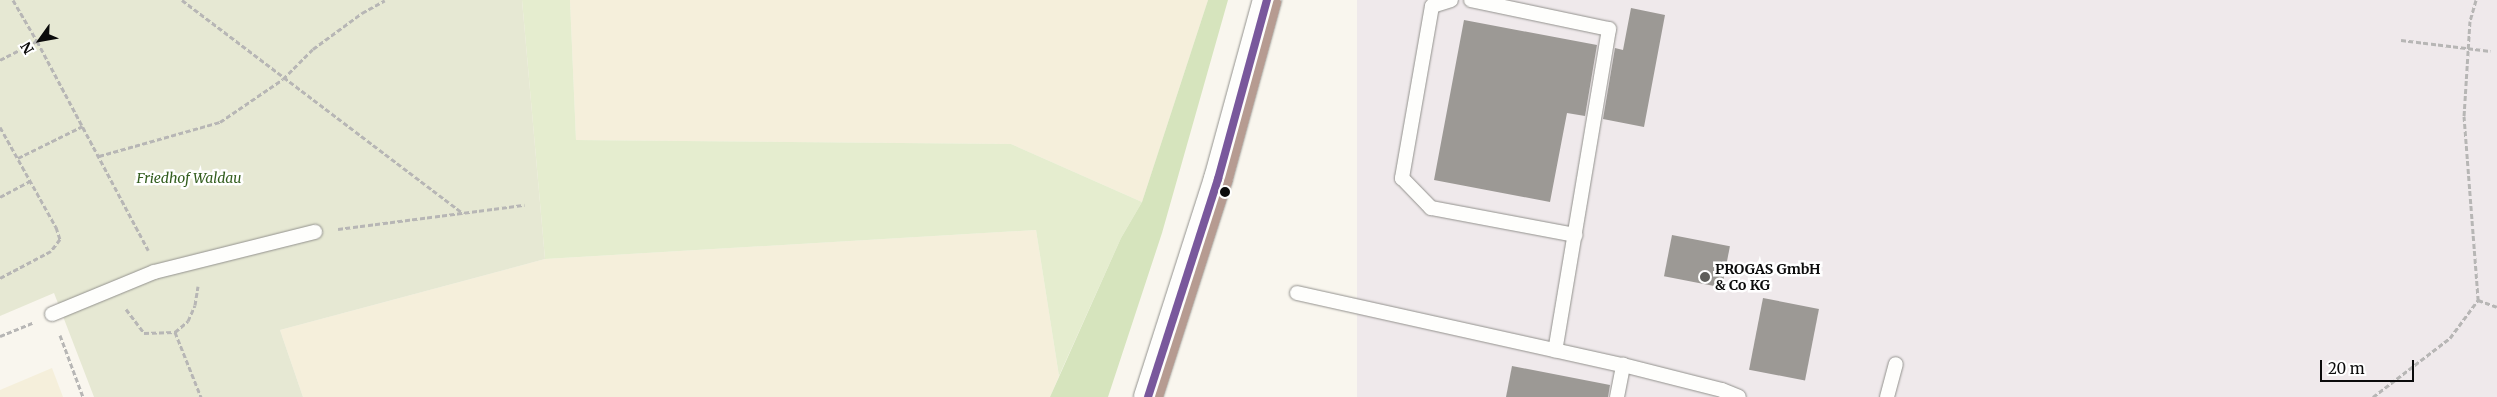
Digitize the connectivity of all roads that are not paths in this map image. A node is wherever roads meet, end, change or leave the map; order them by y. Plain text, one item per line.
1 (1267, 0) edge
2 (1451, 0) edge
3 (1471, 0) edge
4 (315, 232) road end
5 (1575, 235) junction
6 (1297, 293) dead end
7 (52, 314) road end
8 (1555, 350) junction
9 (1896, 364) dead end
10 (1623, 365) junction
11 (1148, 397) edge
12 (1617, 397) edge
13 (1739, 397) edge
14 (1887, 397) edge

1 - 11 street
2 - 5 lane
3 - 5 lane
4 - 7 lane
5 - 8 lane
6 - 8 lane
8 - 10 lane
9 - 14 lane
10 - 12 lane
10 - 13 lane

